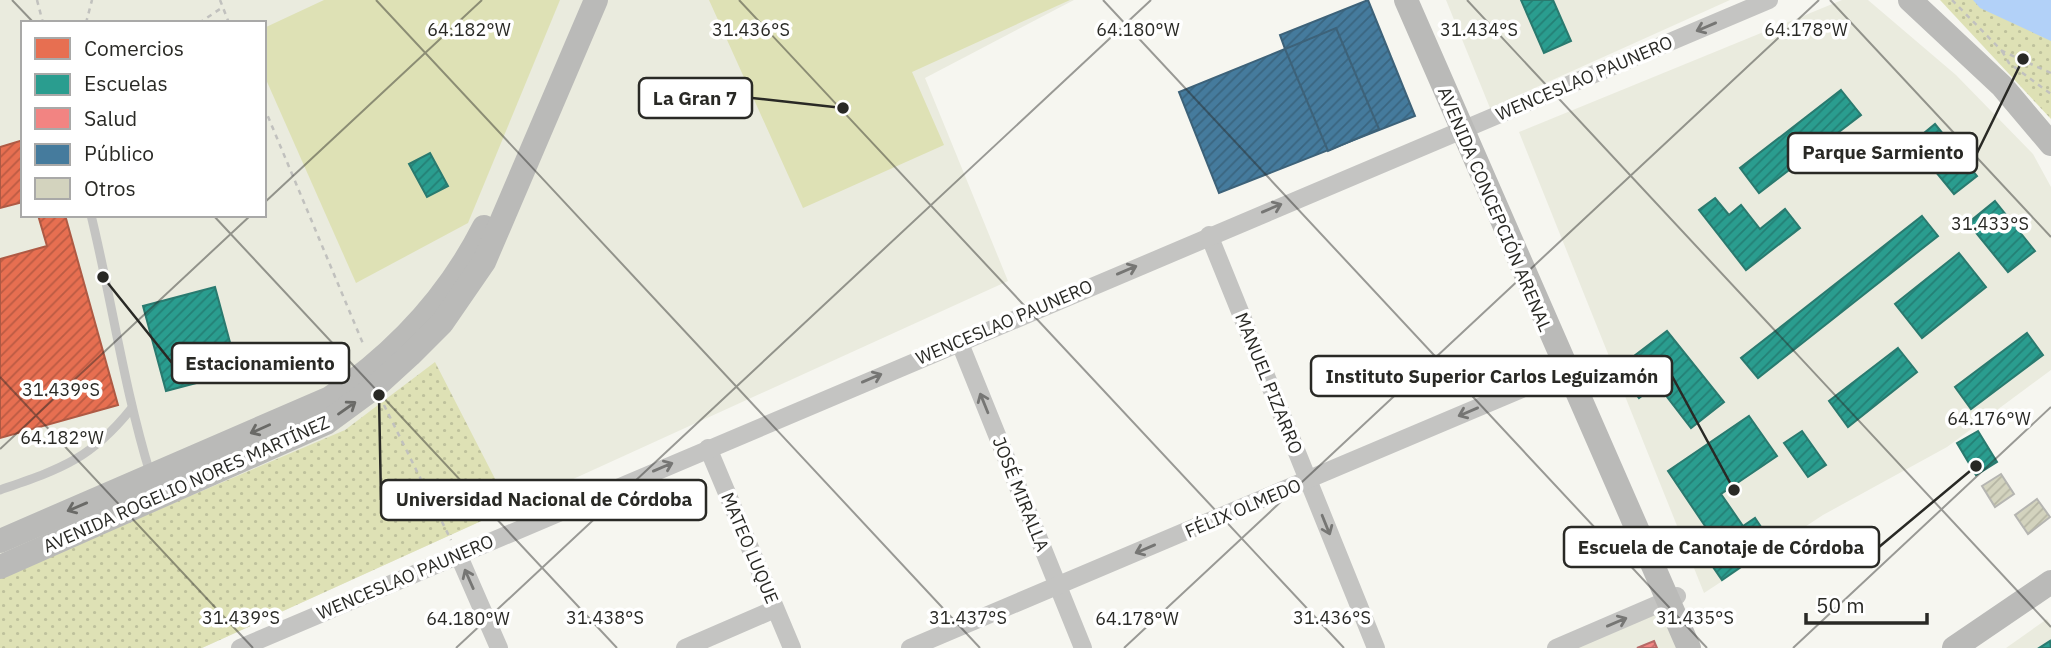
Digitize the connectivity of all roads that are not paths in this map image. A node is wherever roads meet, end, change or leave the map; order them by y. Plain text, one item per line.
1 (578, 0) edge
2 (596, 0) edge
3 (1406, 0) edge
4 (1420, 0) edge
5 (1769, 0) edge
6 (1910, 0) edge
7 (1467, 127) junction
8 (2051, 144) edge
9 (92, 217) edge
10 (1209, 235) junction
11 (959, 341) junction
12 (1570, 368) junction
13 (372, 379) junction
14 (131, 409) junction
15 (708, 448) junction
16 (1308, 481) junction
17 (154, 487) junction
18 (0, 490) edge
19 (0, 541) edge
20 (458, 554) junction
21 (0, 567) edge
22 (2051, 582) edge
23 (1058, 586) junction
24 (2051, 597) edge
25 (1673, 598) junction
26 (775, 608) junction
27 (240, 648) edge
28 (499, 648) edge
29 (685, 648) edge
30 (792, 648) edge
31 (910, 648) edge
32 (1083, 648) edge
33 (1376, 648) edge
34 (1556, 648) edge
35 (1689, 648) edge
36 (1700, 648) edge
37 (1954, 648) edge
38 (1977, 648) edge

1 - 13 main road, AVENIDA ROGELIO NORES MARTÍNEZ
2 - 13 main road, AVENIDA ROGELIO NORES MARTÍNEZ
3 - 7 main road, AVENIDA CONCEPCIÓN ARENAL
4 - 7 main road, AVENIDA CONCEPCIÓN ARENAL
5 -> 7 street, WENCESLAO PAUNERO
6 - 8 main road
10 -> 7 street, WENCESLAO PAUNERO
7 - 12 main road, AVENIDA CONCEPCIÓN ARENAL
9 - 14 lane
11 -> 10 street, WENCESLAO PAUNERO
10 - 16 street, MANUEL PIZARRO
15 -> 11 street, WENCESLAO PAUNERO
23 -> 11 street, JOSÉ MIRALLA
12 -> 16 street, FÉLIX OLMEDO
12 - 25 main road, AVENIDA CONCEPCIÓN ARENAL
13 - 17 main road, AVENIDA ROGELIO NORES MARTÍNEZ
14 - 17 lane
14 - 18 lane
20 -> 15 street, WENCESLAO PAUNERO
15 - 26 street, MATEO LUQUE
16 -> 23 street, FÉLIX OLMEDO
16 -> 33 street, MANUEL PIZARRO
17 -> 19 main road, AVENIDA ROGELIO NORES MARTÍNEZ
17 - 21 main road, AVENIDA ROGELIO NORES MARTÍNEZ
20 - 27 street, WENCESLAO PAUNERO
28 -> 20 street
22 - 37 main road
23 - 31 street, FÉLIX OLMEDO
23 - 32 street, JOSÉ MIRALLA
24 - 38 main road
34 -> 25 street
25 - 35 main road, AVENIDA CONCEPCIÓN ARENAL
25 - 36 main road, AVENIDA CONCEPCIÓN ARENAL
26 - 29 street
26 - 30 street, MATEO LUQUE

